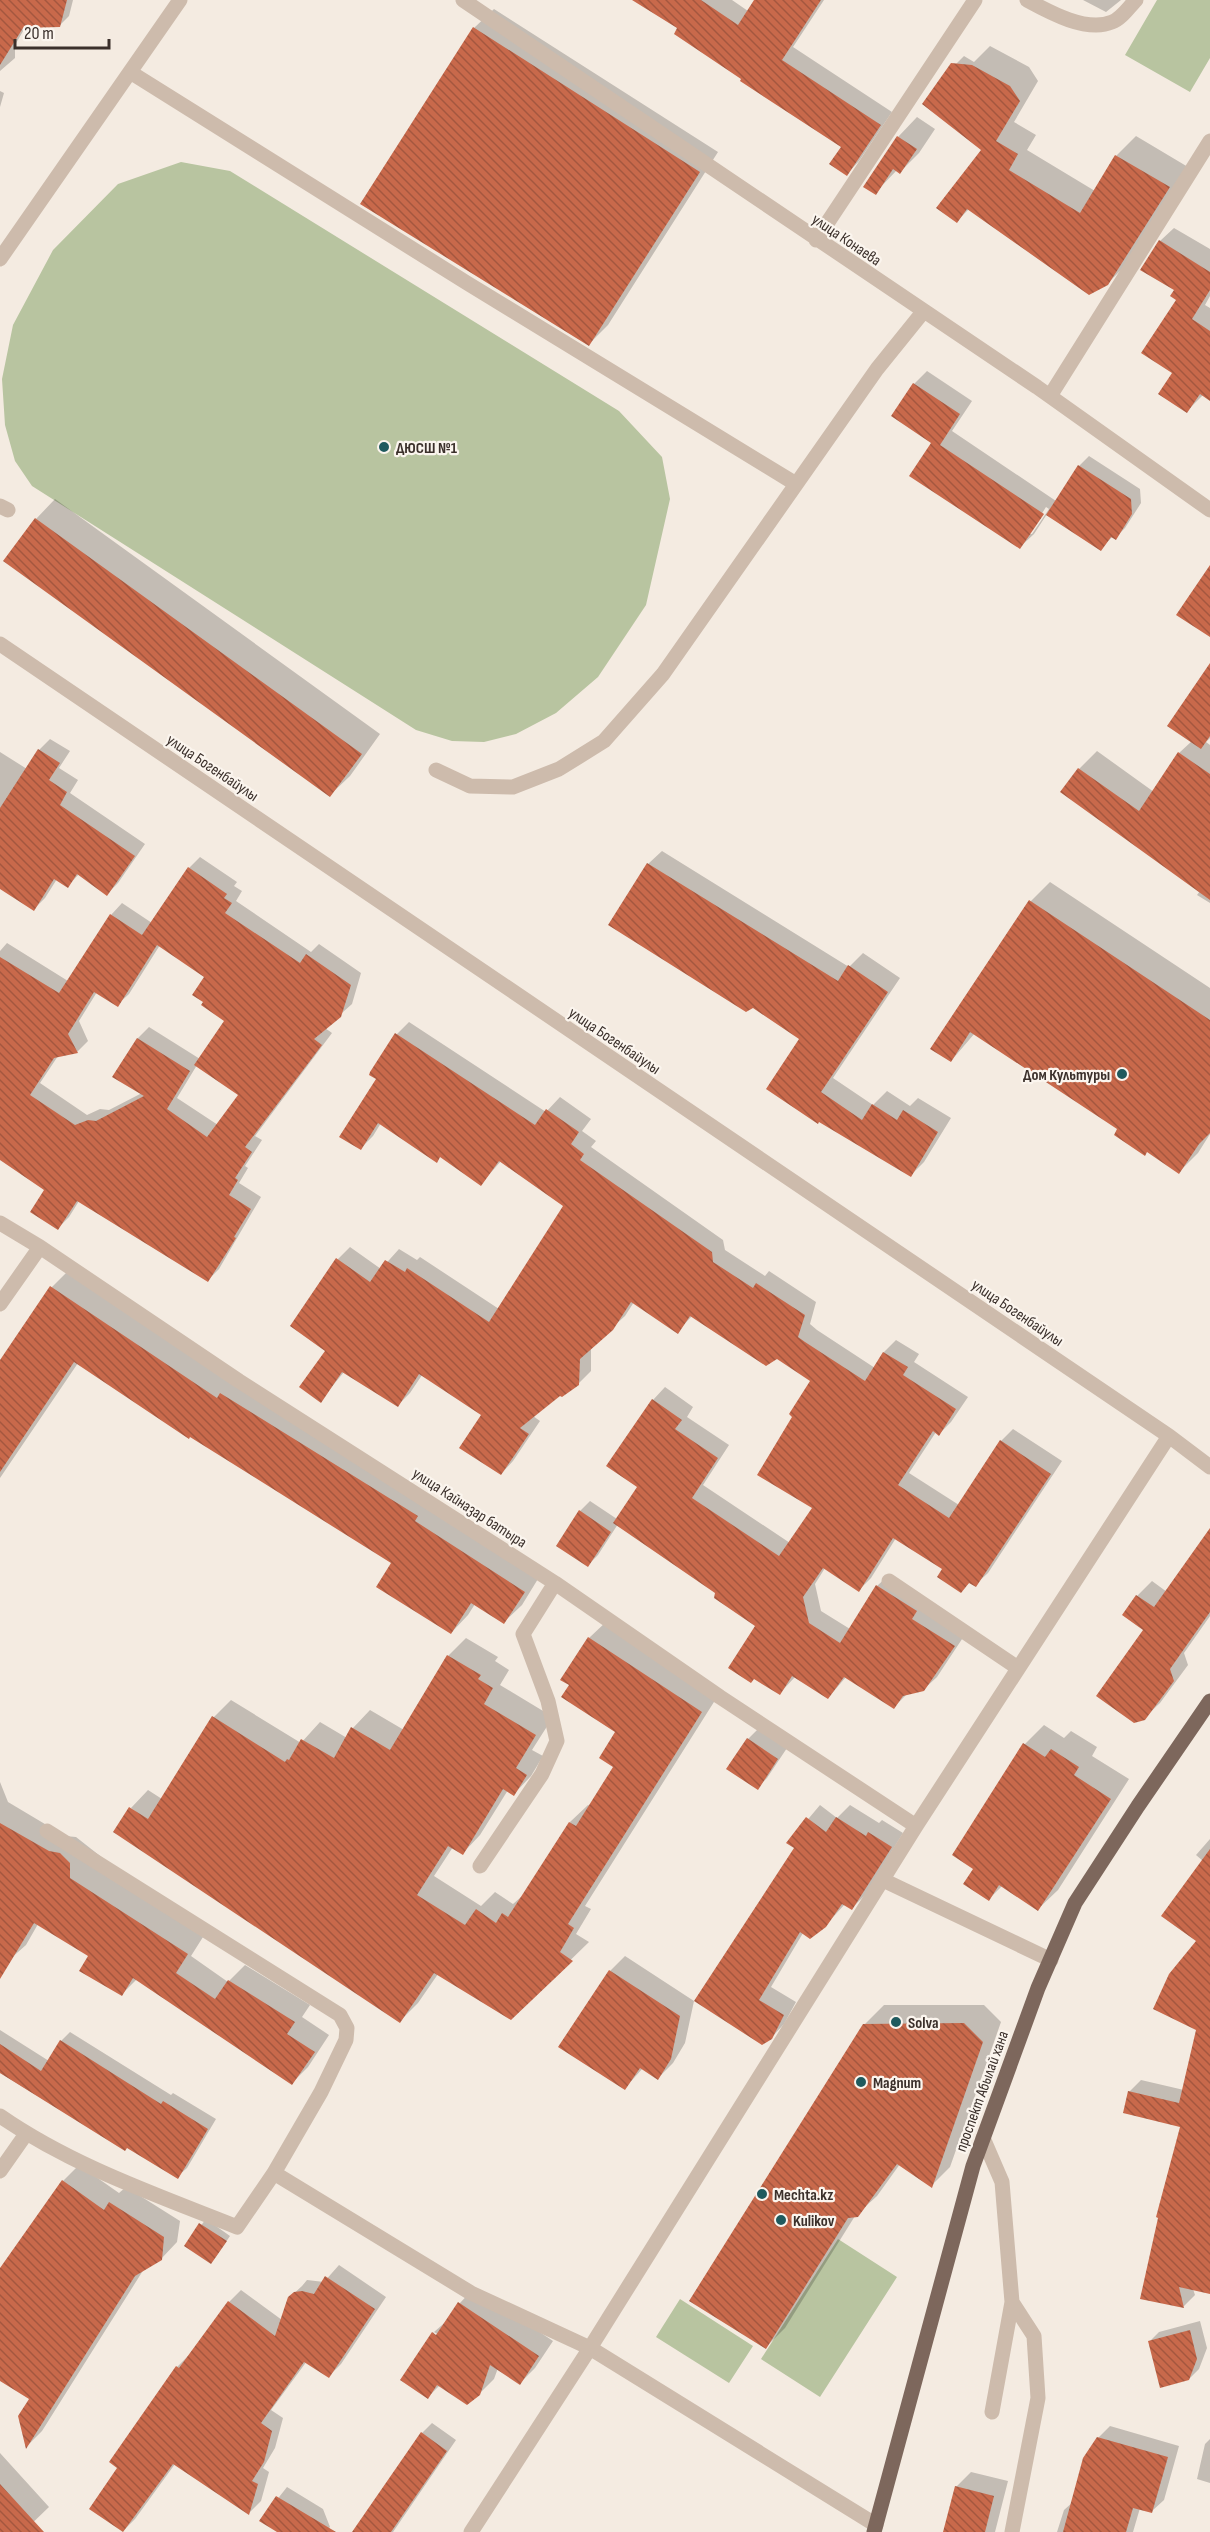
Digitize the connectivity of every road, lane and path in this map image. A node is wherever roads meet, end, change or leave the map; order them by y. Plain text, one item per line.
1 (180, 0) edge
2 (463, 0) edge
3 (975, 0) edge
4 (1027, 0) edge
5 (1136, 0) edge
6 (130, 72) junction
7 (1210, 141) edge
8 (816, 240) junction
9 (0, 259) edge
10 (923, 312) junction
11 (1050, 396) junction
12 (796, 484) junction
13 (1208, 505) edge
14 (0, 644) edge
15 (436, 770) dead end
16 (0, 1223) edge
17 (40, 1247) junction
18 (0, 1304) edge
19 (1169, 1436) junction
20 (1210, 1467) edge
21 (889, 1581) dead end
22 (555, 1583) junction
23 (1018, 1668) junction
24 (1210, 1701) edge
25 (916, 1826) junction
26 (47, 1831) dead end
27 (480, 1866) dead end
28 (883, 1880) junction
29 (1051, 1960) junction
30 (0, 2116) edge
31 (26, 2134) junction
32 (983, 2138) junction
33 (0, 2171) edge
34 (274, 2173) junction
35 (1012, 2302) junction
36 (590, 2348) junction
37 (992, 2412) dead end
38 (875, 2529) edge
39 (471, 2532) edge
40 (1012, 2532) edge

1 - 6 street
2 - 8 street, улица Конаева
3 - 8 street
4 - 5 street
6 - 9 street
6 - 12 street
7 - 11 street
8 - 10 street, улица Конаева
10 - 11 street, улица Конаева
10 - 12 street
11 - 13 street, улица Конаева
12 - 15 street
14 - 19 street, улица Богенбайулы
16 - 17 street, улица Кайназар батыра
17 - 18 street
17 - 22 street, улица Кайназар батыра
19 - 20 street, улица Богенбайулы
19 - 23 street
21 - 23 street
22 - 25 street, улица Кайназар батыра
22 - 27 street
23 - 25 street
24 - 29 main road, проспект Абылай хана
25 - 28 street
26 - 34 street
28 - 29 street
28 - 36 street
29 - 32 main road, проспект Абылай хана
30 - 31 street
31 - 33 street
31 - 34 street
32 - 35 street
32 - 38 main road, проспект Абылай хана
34 - 36 street
35 - 37 street
35 - 40 street
36 - 38 street
36 - 39 street

